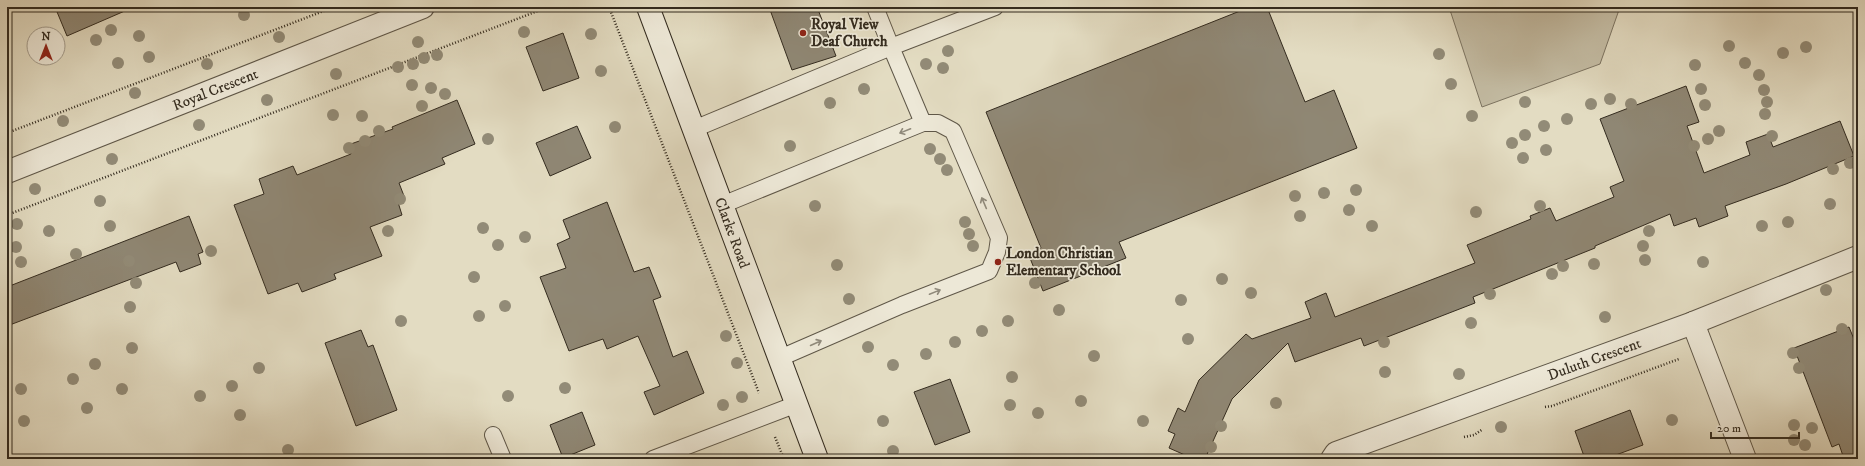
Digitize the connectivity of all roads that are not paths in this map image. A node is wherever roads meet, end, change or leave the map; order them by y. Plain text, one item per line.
1 (423, 7) edge
2 (648, 7) edge
3 (875, 7) edge
4 (995, 7) edge
5 (892, 48) junction
6 (923, 124) junction
7 (694, 129) junction
8 (7, 172) edge
9 (722, 205) junction
10 (1858, 257) edge
11 (1693, 323) junction
12 (780, 358) junction
13 (797, 404) junction
14 (493, 435) dead end
15 (503, 459) edge
16 (653, 459) edge
17 (817, 459) edge
18 (1332, 459) edge
19 (1745, 459) edge

1 - 8 street, Royal Crescent
2 - 7 street, Clarke Road
3 - 5 lane
4 - 5 lane
5 - 6 lane
5 - 7 lane
6 -> 9 lane
12 -> 6 lane
7 - 9 street, Clarke Road
9 - 12 street, Clarke Road
10 - 11 street, Duluth Crescent
11 - 18 street, Duluth Crescent
11 - 19 street
12 - 13 street, Clarke Road
13 - 16 lane
13 - 17 street, Clarke Road
14 - 15 lane

